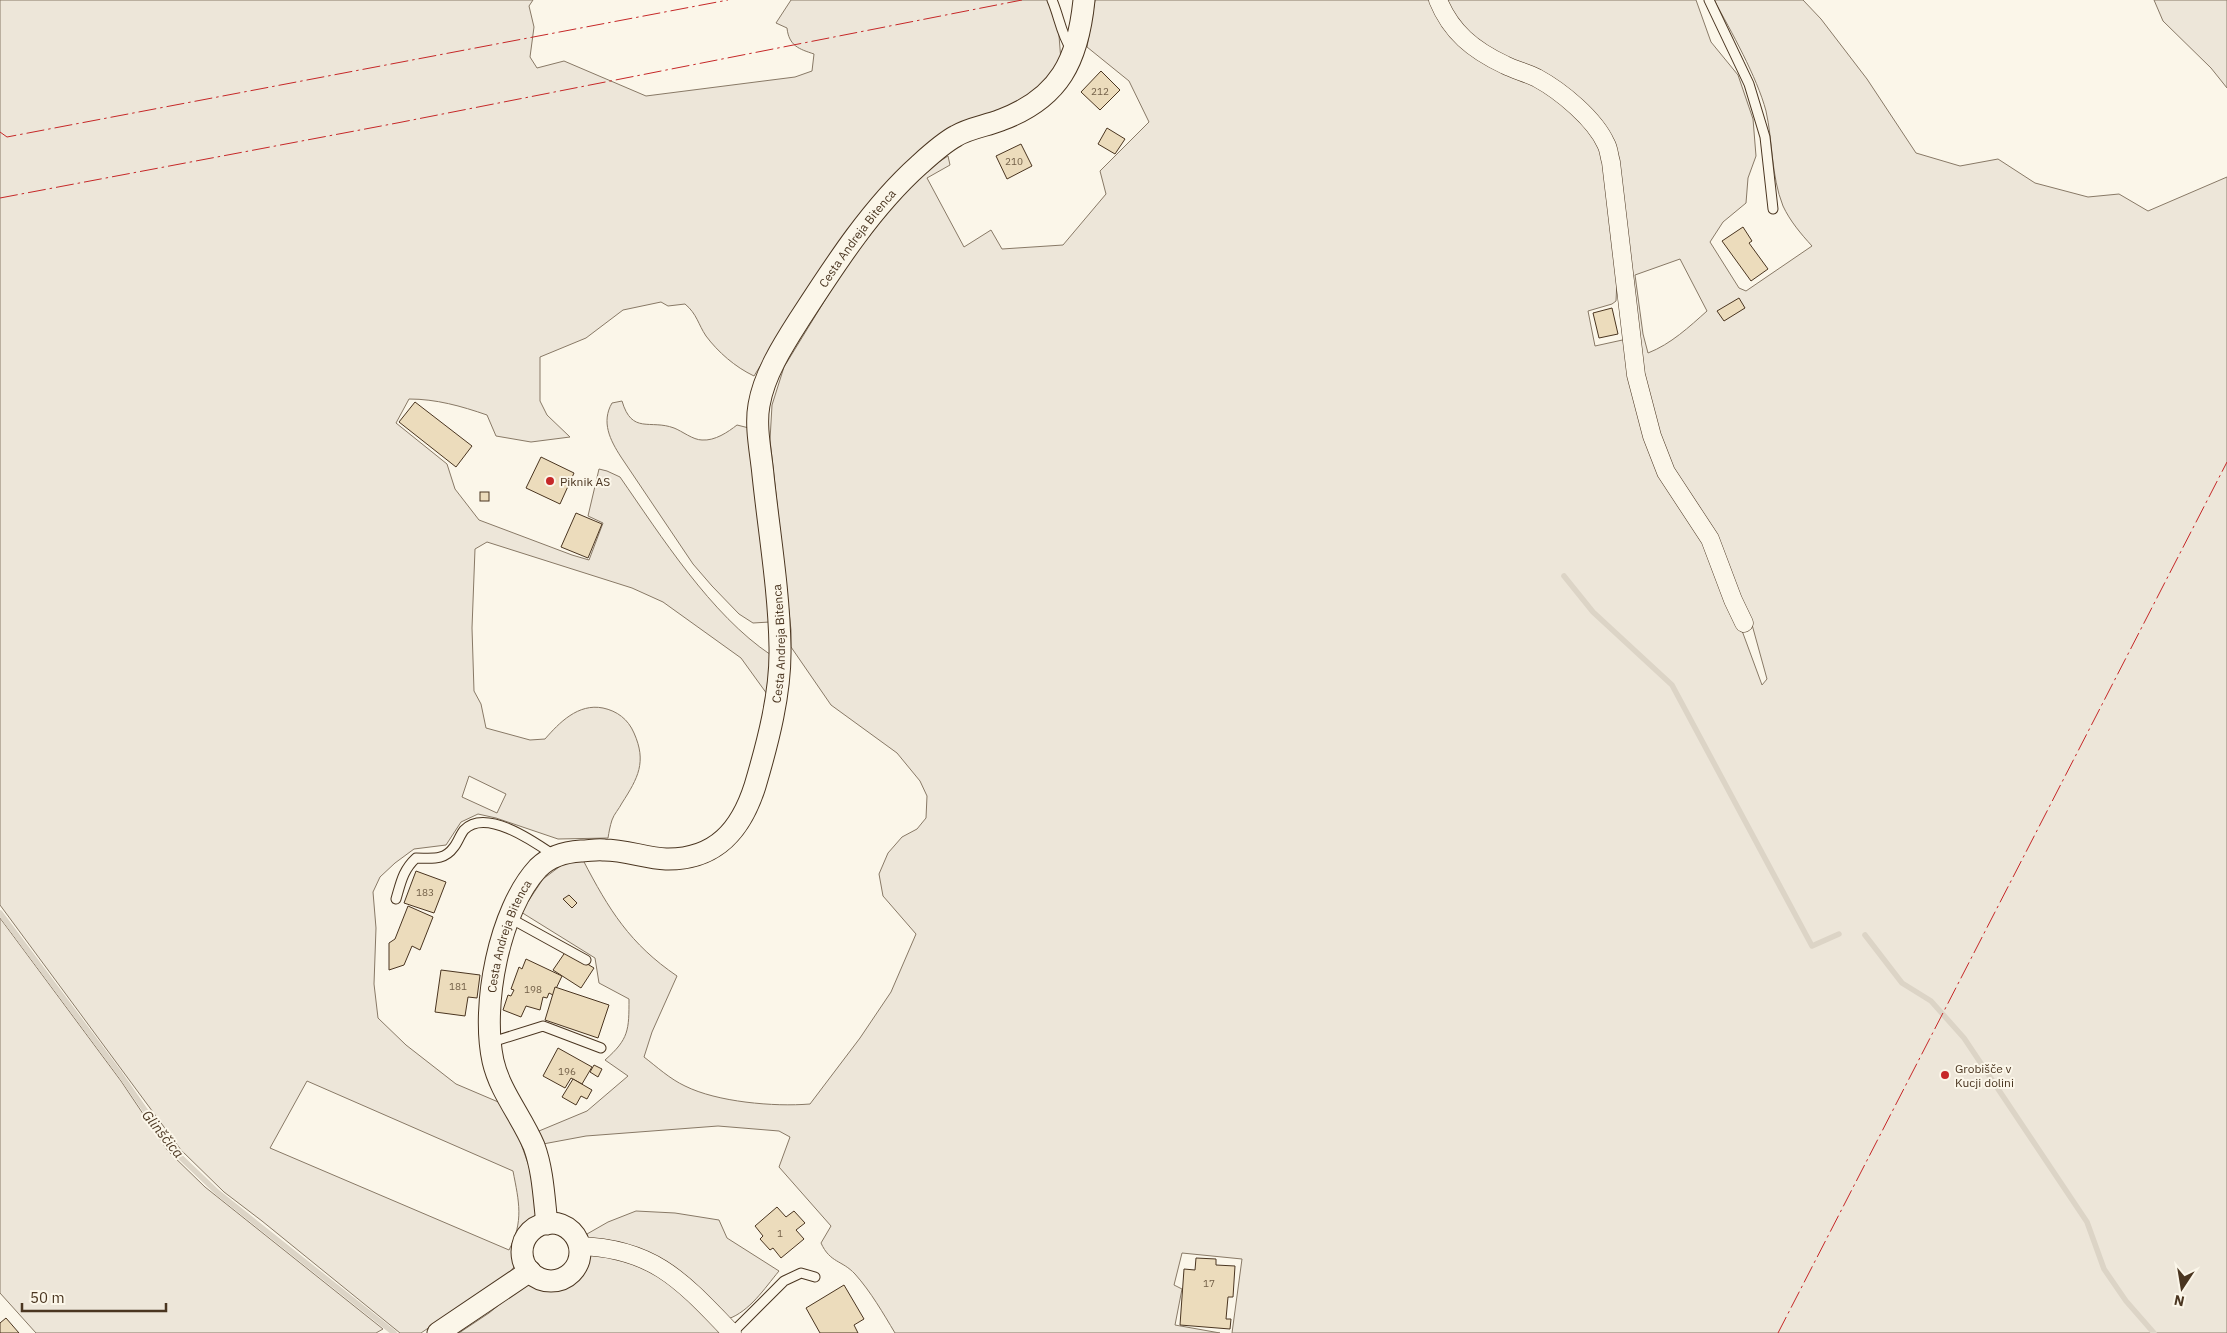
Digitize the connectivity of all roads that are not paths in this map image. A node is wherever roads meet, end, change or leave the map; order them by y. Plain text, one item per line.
1 (1052, 0) edge
2 (1084, 0) edge
3 (1438, 0) edge
4 (1709, 0) edge
5 (1074, 53) junction
6 (1773, 209) dead end
7 (1744, 623) dead end
8 (555, 856) junction
9 (396, 899) dead end
10 (508, 917) junction
11 (586, 960) dead end
12 (491, 1042) junction
13 (601, 1048) dead end
14 (547, 1224) junction
15 (579, 1246) junction
16 (530, 1271) junction
17 (816, 1277) dead end
18 (438, 1333) edge
19 (732, 1333) edge

1 - 5 lane
2 - 5 street, Cesta Andreja Bitenca
3 - 7 street
4 - 6 lane
5 - 8 street, Cesta Andreja Bitenca
8 - 9 lane
8 - 10 street, Cesta Andreja Bitenca
10 - 11 lane
10 - 12 street, Cesta Andreja Bitenca
12 - 13 lane
12 - 14 street, Cesta Andreja Bitenca
14 - 15 street
14 - 16 street
15 - 16 street
15 - 19 street
16 - 18 street
17 - 19 lane

